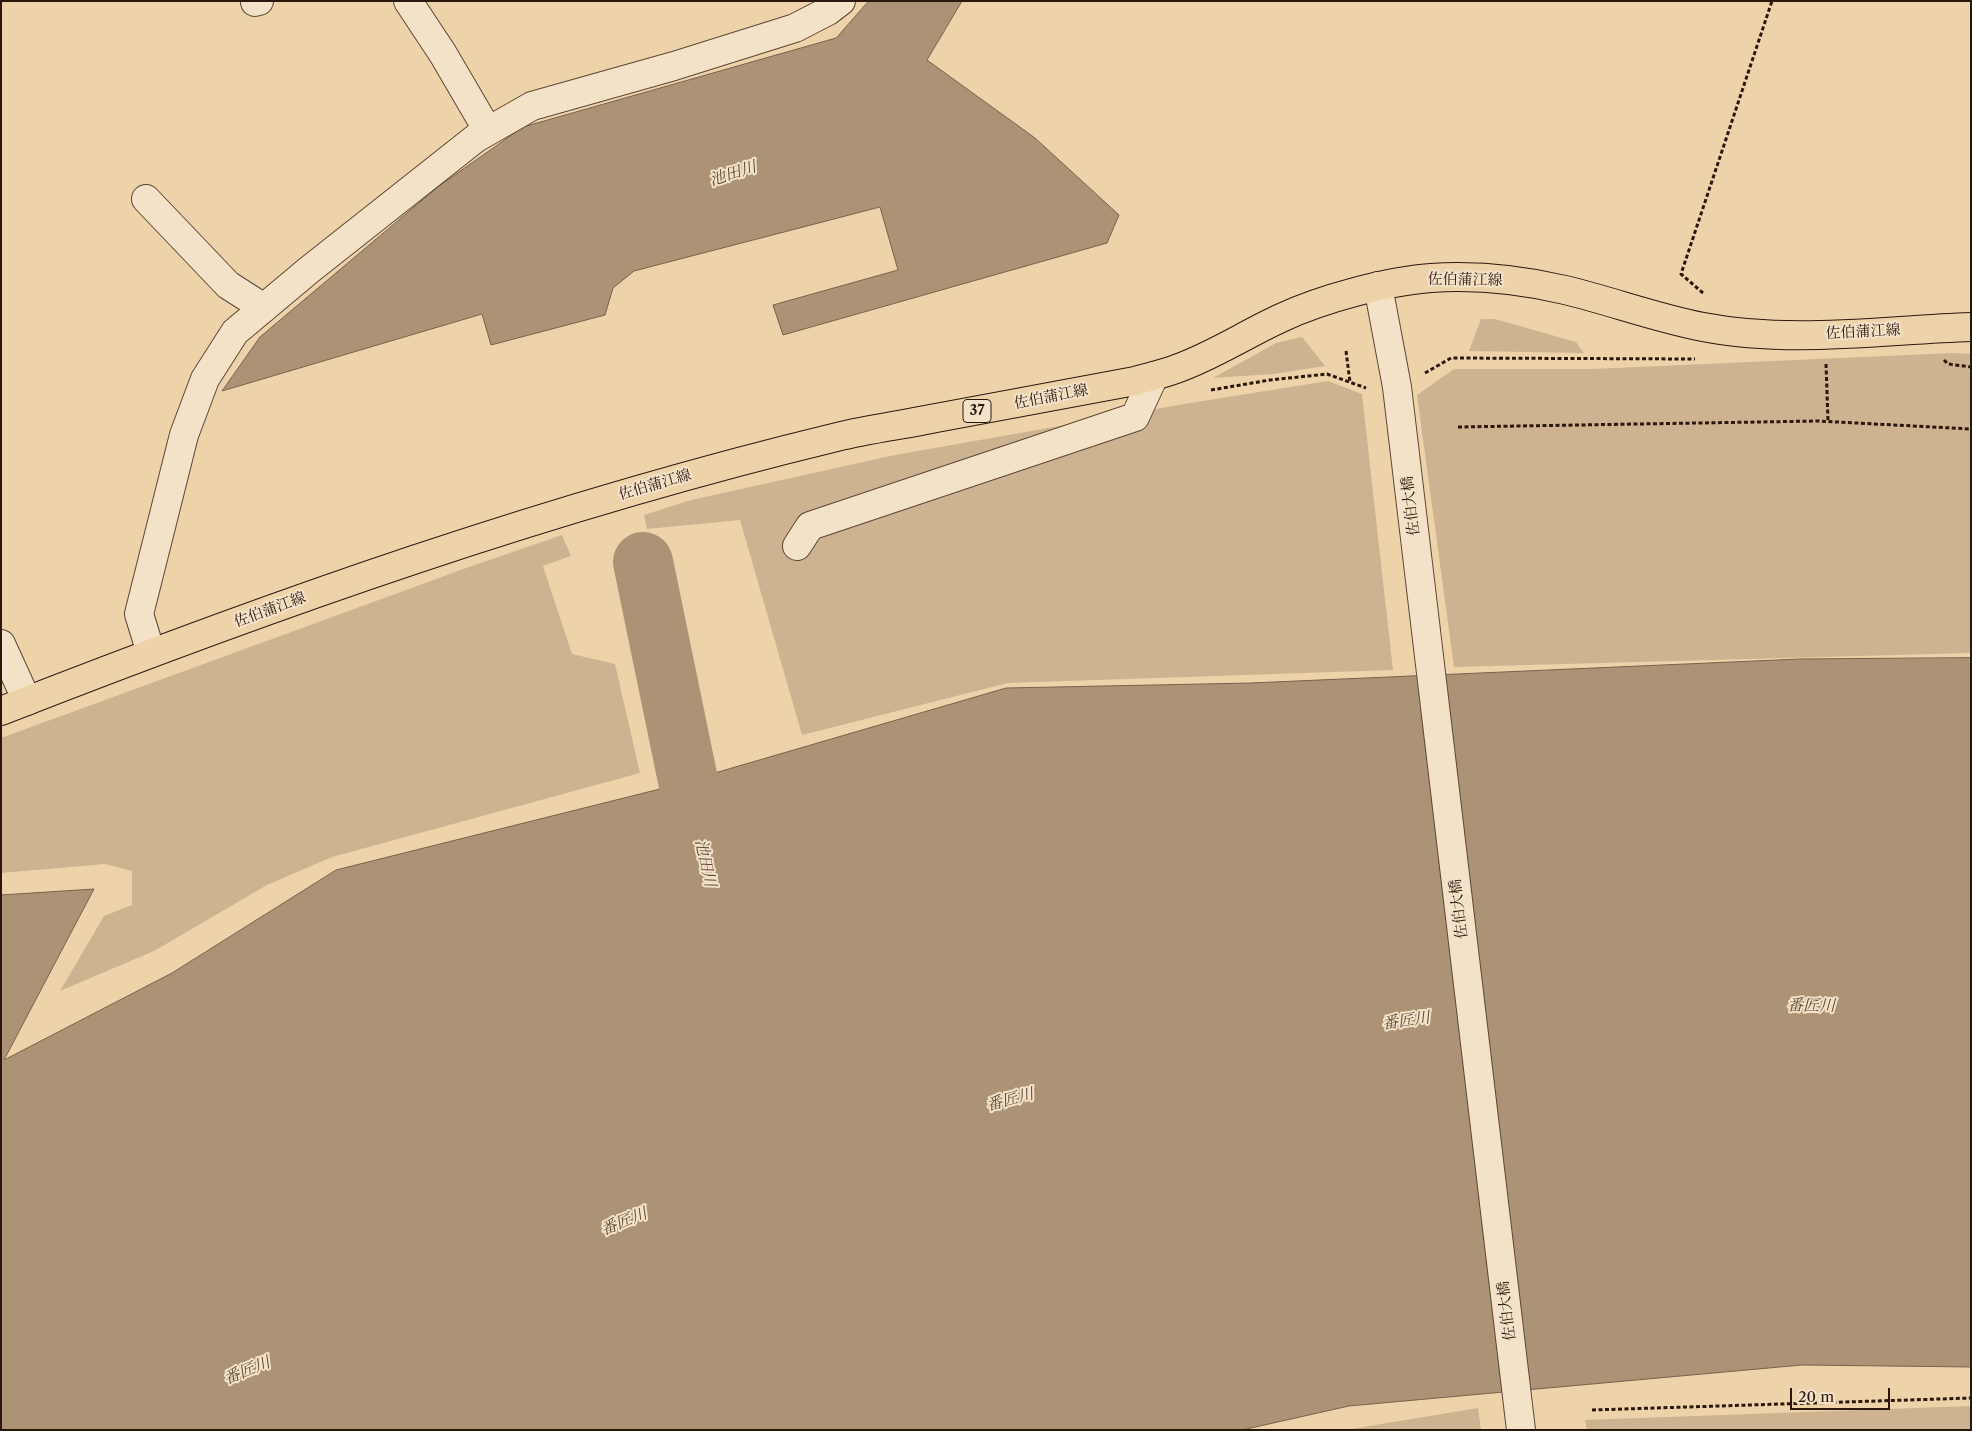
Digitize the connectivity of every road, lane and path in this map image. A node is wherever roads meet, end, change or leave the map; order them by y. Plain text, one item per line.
1 (408, 1) edge
2 (841, 1) edge
3 (1772, 1) edge
4 (488, 132) junction
5 (146, 199) dead end
6 (1378, 286) junction
7 (1703, 294) dead end
8 (264, 308) junction
9 (1971, 327) edge
10 (1346, 351) dead end
11 (1698, 359) dead end
12 (1830, 360) dead end
13 (1420, 375) dead end
14 (1154, 376) junction
15 (1350, 382) junction
16 (1367, 388) dead end
17 (1206, 391) dead end
18 (1828, 421) junction
19 (1458, 427) dead end
20 (1971, 429) edge
21 (797, 546) dead end
22 (1, 644) edge
23 (151, 653) junction
24 (27, 701) junction
25 (1, 711) edge
26 (1971, 1398) edge
27 (1592, 1410) dead end
28 (1521, 1430) edge

1 - 4 street
2 - 4 street
3 - 7 path
4 - 8 street
5 - 8 street
6 - 9 main road, 佐伯蒲江線 / 37
6 - 14 main road, 佐伯蒲江線 / 37
6 - 28 street, 佐伯大橋
8 - 23 street
10 - 15 path
11 - 13 path
12 - 18 path
14 - 21 street
14 - 23 main road, 佐伯蒲江線 / 37
15 - 16 path
15 - 17 path
18 - 19 path
18 - 20 path
22 - 24 street
23 - 24 main road, 佐伯蒲江線 / 37
24 - 25 main road, 佐伯蒲江線 / 37
26 - 27 path

